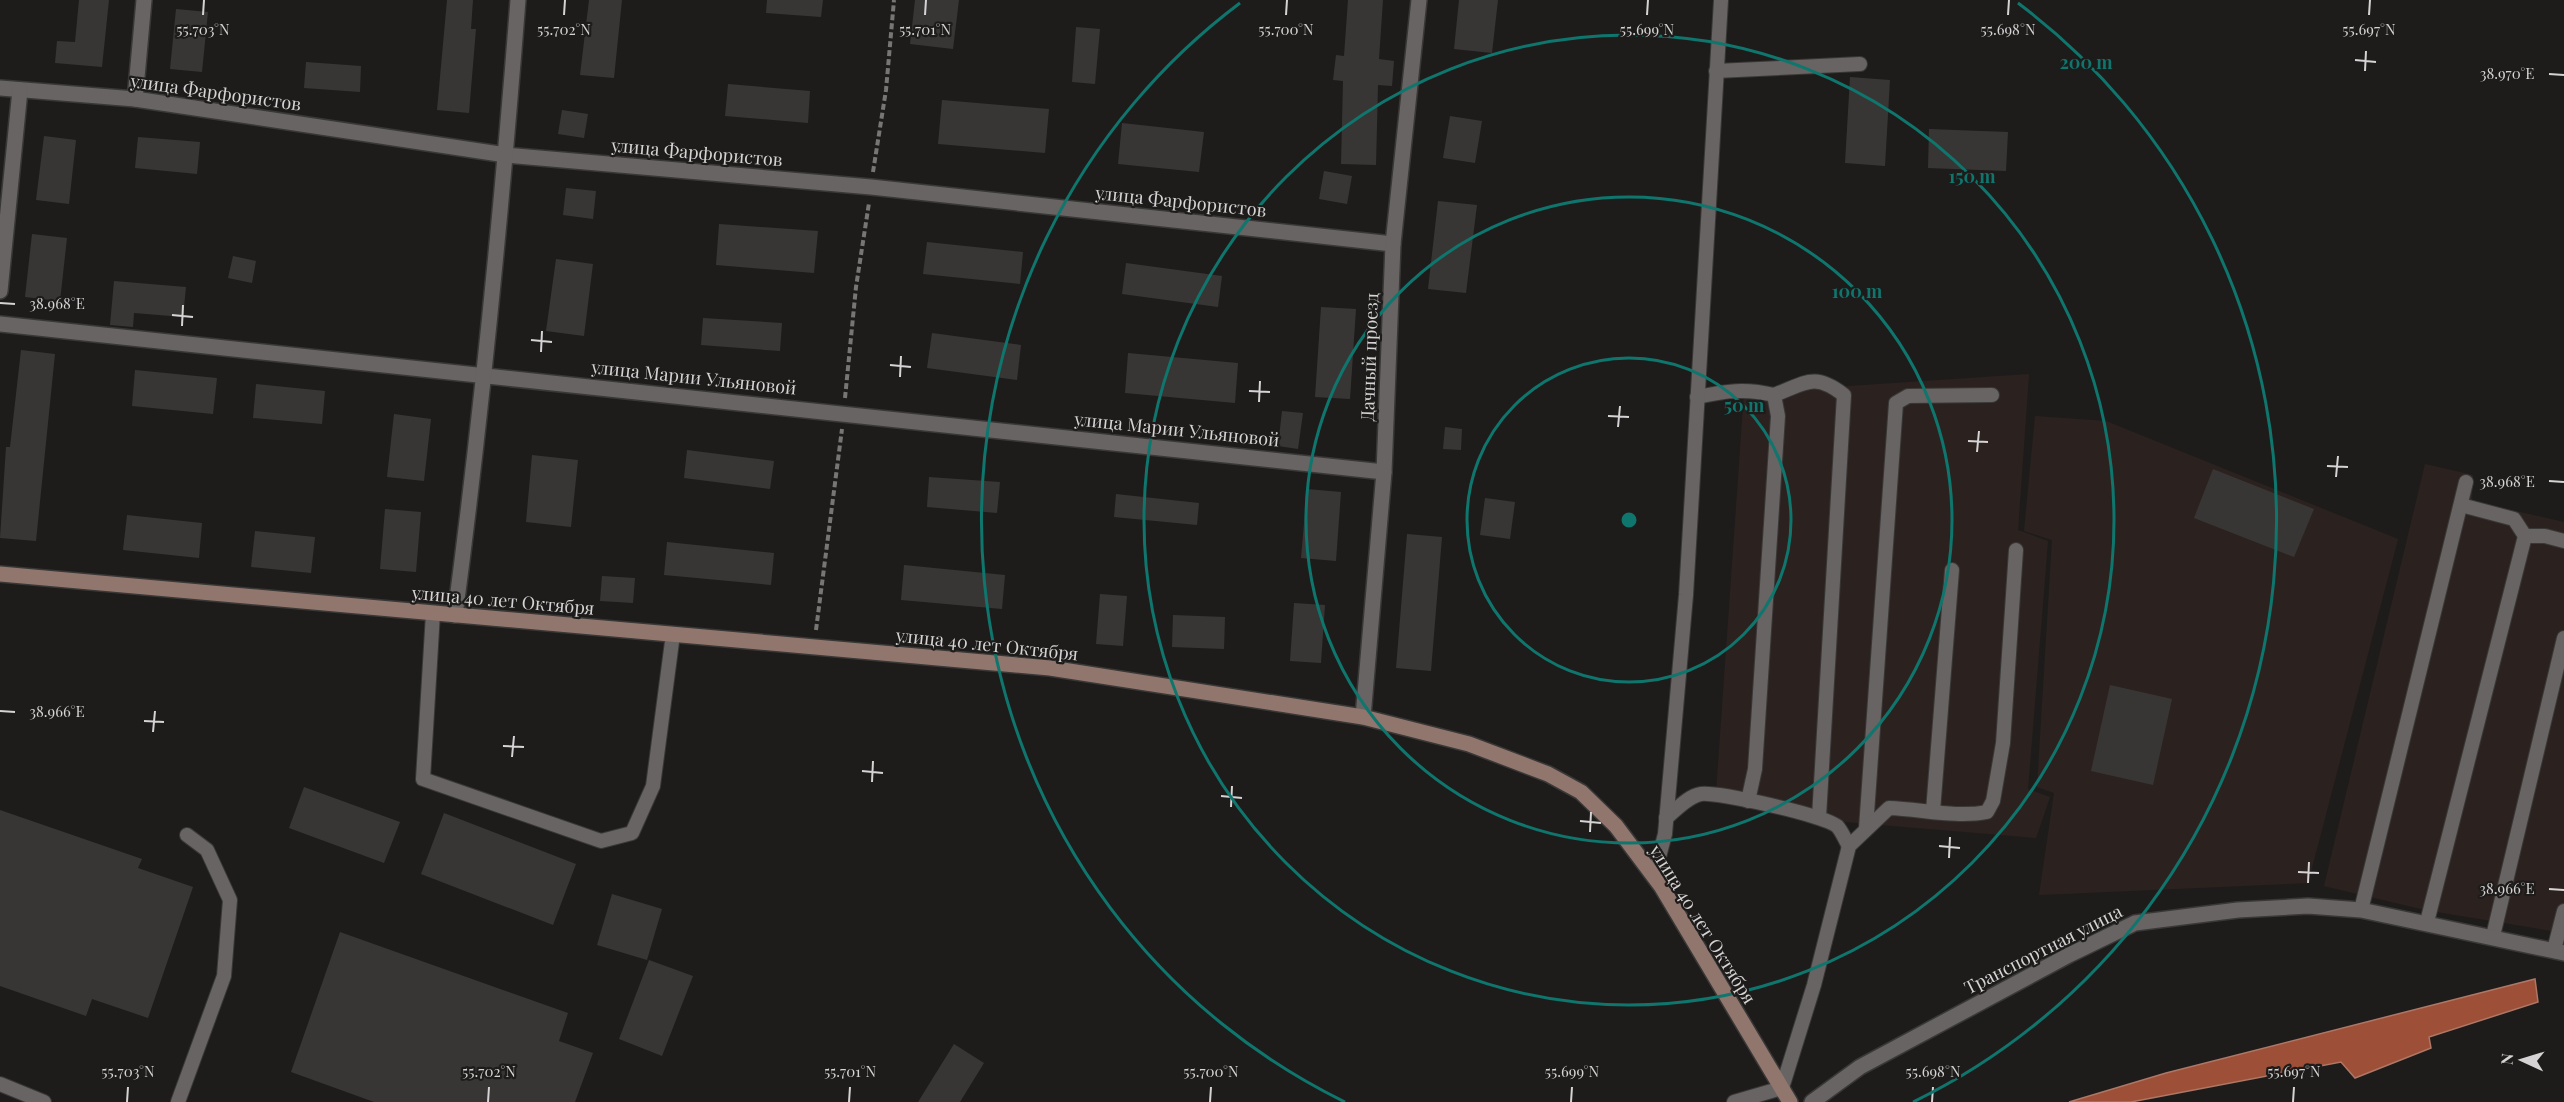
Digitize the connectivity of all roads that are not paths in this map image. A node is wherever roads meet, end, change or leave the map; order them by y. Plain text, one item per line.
1 (144, 0) edge
2 (518, 0) edge
3 (1419, 0) edge
4 (1720, 0) edge
5 (1860, 64) dead end
6 (1716, 71) junction
7 (0, 88) edge
8 (20, 90) junction
9 (135, 99) junction
10 (506, 155) junction
11 (1393, 244) junction
12 (0, 291) edge
13 (0, 324) edge
14 (484, 375) junction
15 (1774, 395) junction
16 (1992, 395) dead end
17 (1697, 397) junction
18 (1384, 472) junction
19 (2466, 482) dead end
20 (2461, 506) junction
21 (2525, 536) junction
22 (2564, 541) edge
23 (2016, 550) dead end
24 (1952, 570) dead end
25 (0, 574) edge
26 (433, 613) junction
27 (455, 615) junction
28 (673, 634) junction
29 (2564, 638) edge
30 (1363, 717) junction
31 (1748, 801) junction
32 (1933, 810) junction
33 (1819, 817) junction
34 (1666, 818) junction
35 (1866, 828) junction
36 (187, 835) dead end
37 (1849, 846) junction
38 (1654, 876) junction
39 (2361, 910) junction
40 (2564, 910) edge
41 (2427, 922) junction
42 (2493, 936) junction
43 (2559, 952) edge
44 (0, 1084) edge
45 (1782, 1088) junction
46 (45, 1102) edge
47 (178, 1102) edge
48 (1734, 1102) edge
49 (1790, 1102) edge
50 (1812, 1102) edge

1 - 9 street
2 - 10 street
3 - 11 street, Дачный проезд
4 - 6 lane
5 - 6 lane
6 - 17 lane
7 - 8 street, улица Фарфористов
8 - 9 street, улица Фарфористов
8 - 12 street
9 - 10 street, улица Фарфористов
10 - 11 street, улица Фарфористов
10 - 14 street
11 - 18 street, Дачный проезд
13 - 14 street, улица Марии Ульяновой
14 - 18 street, улица Марии Ульяновой
14 - 27 street
15 - 17 lane
15 - 31 lane
15 - 33 lane
16 - 35 lane
17 - 34 lane
18 - 30 street, Дачный проезд
19 - 20 lane
20 - 21 lane
20 - 39 lane
21 - 22 lane
21 - 41 lane
23 - 32 lane
24 - 32 lane
25 - 26 street, улица 40 лет Октября
26 - 27 street, улица 40 лет Октября
26 - 28 lane
27 - 28 street, улица 40 лет Октября
28 - 30 street, улица 40 лет Октября
29 - 42 lane
30 - 38 street, улица 40 лет Октября
31 - 33 lane
31 - 34 lane
32 - 35 lane
33 - 37 lane
34 - 38 lane
35 - 37 lane
36 - 47 lane
37 - 45 lane
38 - 45 street, улица 40 лет Октября
39 - 41 street, Транспортная улица
39 - 50 street, Транспортная улица
40 - 43 lane
41 - 42 street, Транспортная улица
42 - 43 street, Транспортная улица
44 - 46 lane
45 - 48 lane
45 - 49 street, улица 40 лет Октября

